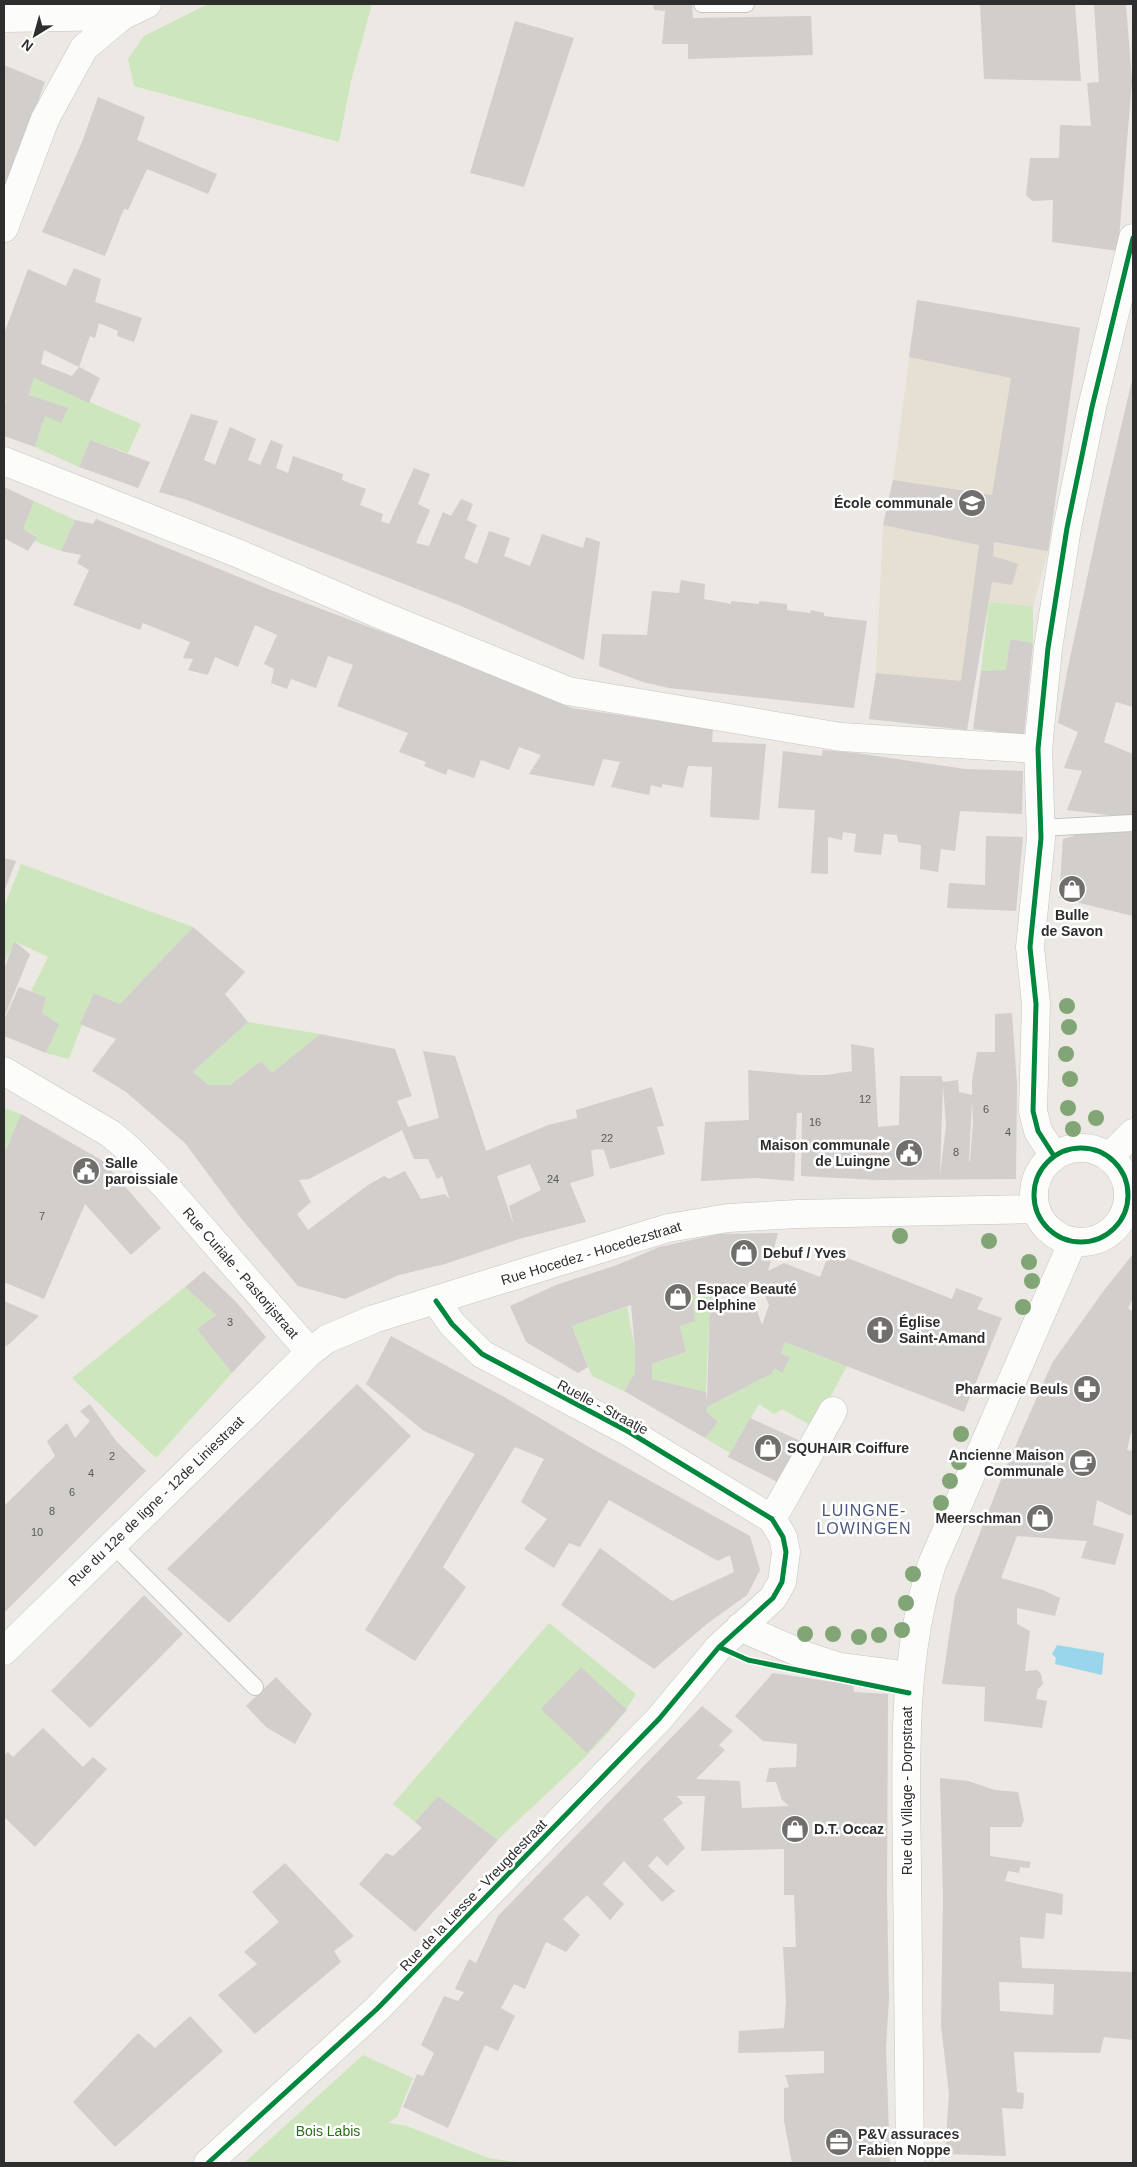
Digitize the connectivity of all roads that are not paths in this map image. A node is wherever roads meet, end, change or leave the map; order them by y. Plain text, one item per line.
1 (147, 4) edge
2 (702, 4) edge
3 (746, 4) edge
4 (122, 16) junction
5 (4, 18) edge
6 (4, 228) edge
7 (1133, 238) edge
8 (4, 461) edge
9 (1038, 749) junction
10 (1133, 823) edge
11 (1040, 828) junction
12 (4, 1071) edge
13 (1133, 1133) edge
14 (1054, 1156) junction
15 (1109, 1156) junction
16 (1036, 1209) junction
17 (1130, 1210) edge
18 (1073, 1241) junction
19 (436, 1301) junction
20 (310, 1352) junction
21 (833, 1410) dead end
22 (772, 1519) junction
23 (112, 1544) junction
24 (740, 1627) junction
25 (4, 1651) edge
26 (909, 1676) junction
27 (255, 1686) dead end
28 (208, 2163) edge
29 (910, 2163) edge

1 - 4 street
2 - 3 lane
4 - 5 street
4 - 6 street
7 - 9 street
8 - 9 street
9 - 11 street
10 - 11 lane
11 - 14 street
12 - 20 street, Rue Curiale - Pastorijstraat
13 - 15 street
14 - 15 street
14 - 16 street
15 - 17 street
16 - 18 street
16 - 19 street, Rue Hocedez - Hocedezstraat
17 - 18 street
18 - 26 street, Rue du Village - Dorpstraat
19 - 20 street, Rue Hocedez - Hocedezstraat
19 - 22 street, Ruelle - Straatje
20 - 23 street, Rue du 12e de ligne - 12de Liniestraat
21 - 22 street
22 - 24 street, Rue de la Liesse - Vreugdestraat
23 - 25 street, Rue du 12e de ligne - 12de Liniestraat
23 - 27 lane
24 - 26 street
24 - 28 street, Rue de la Liesse - Vreugdestraat
26 - 29 street, Rue du Village - Dorpstraat

